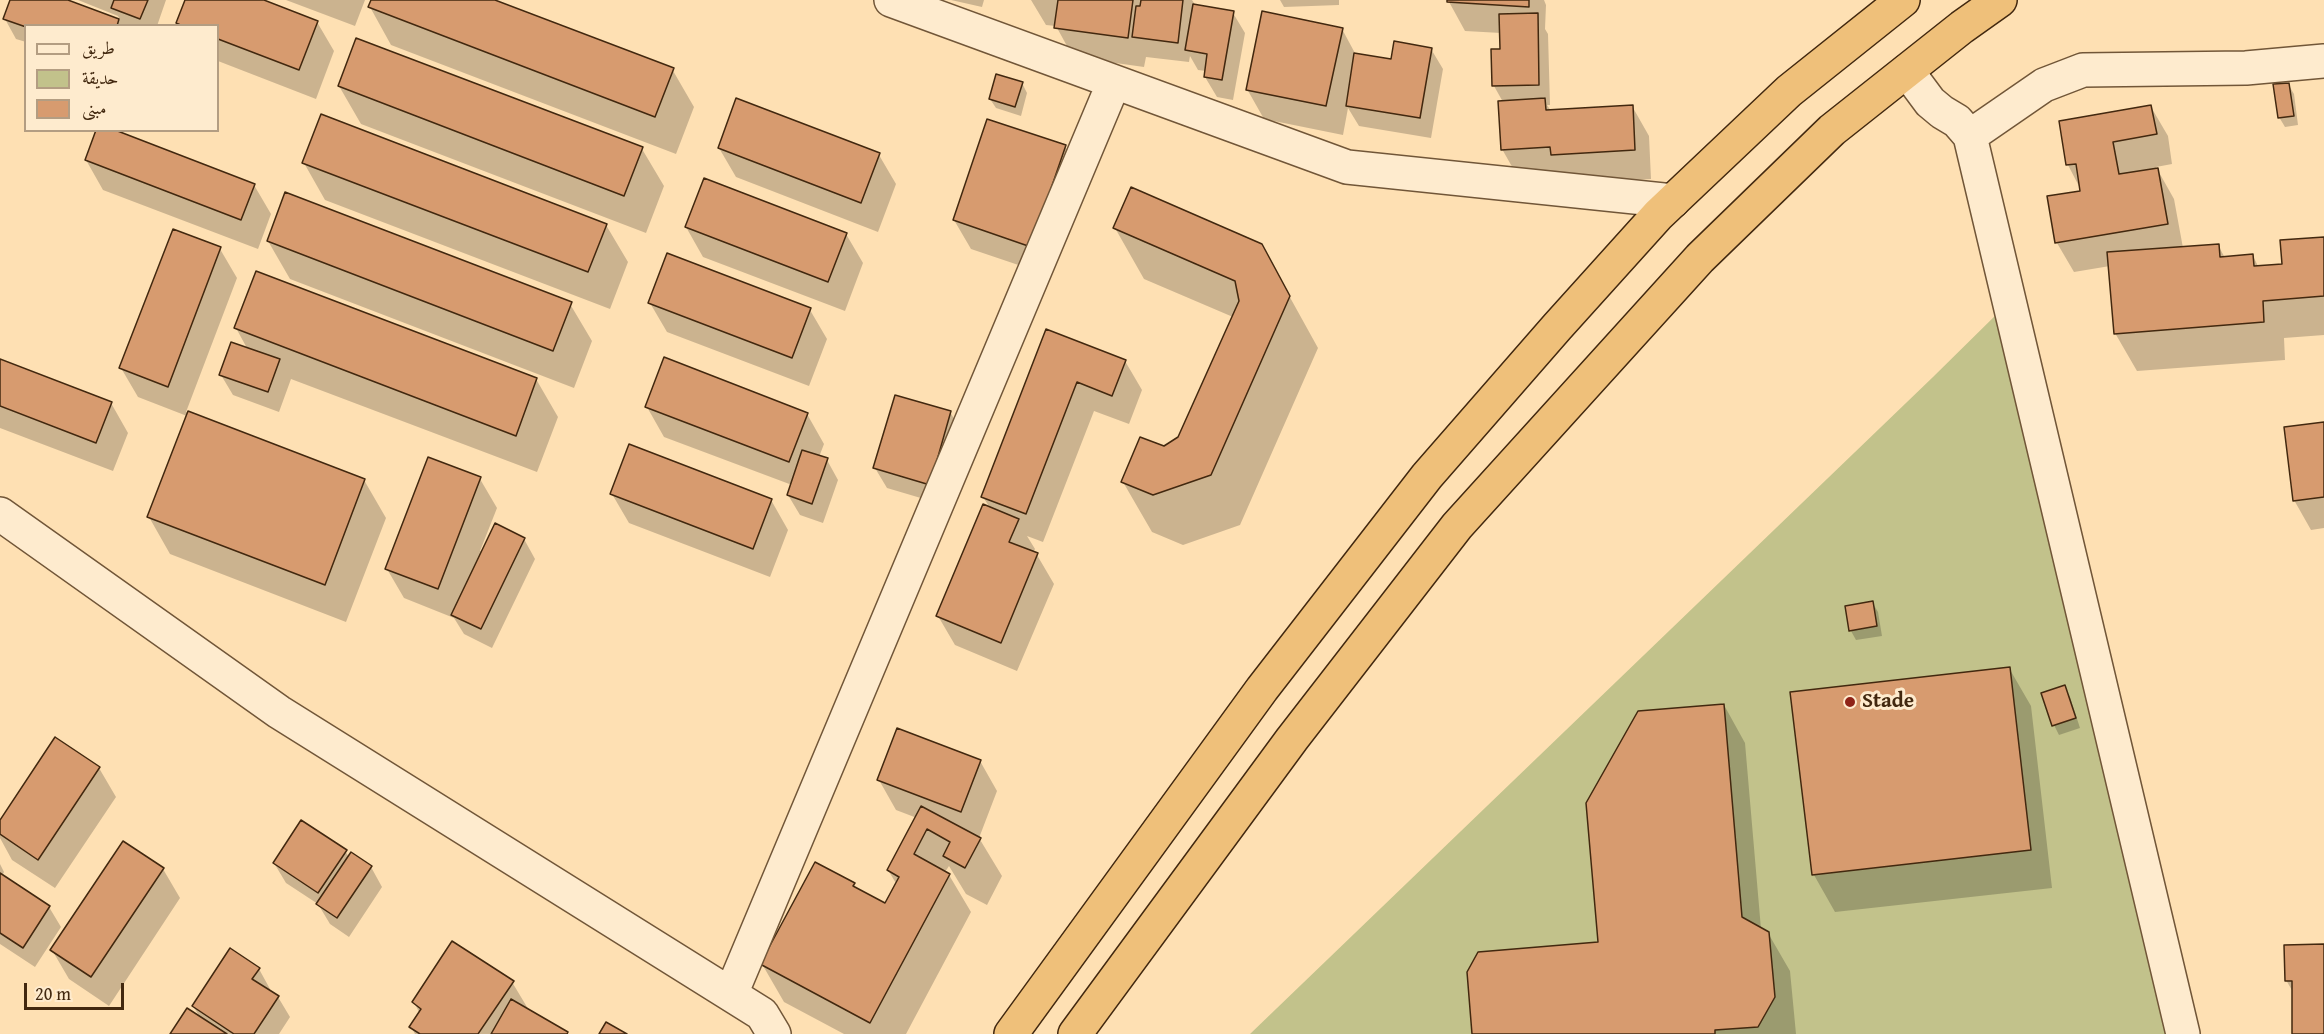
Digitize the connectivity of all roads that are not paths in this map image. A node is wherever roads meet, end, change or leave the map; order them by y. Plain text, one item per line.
1 (891, 0) edge
2 (1903, 0) edge
3 (2000, 0) edge
4 (2324, 61) edge
5 (1907, 71) junction
6 (1114, 82) junction
7 (1971, 136) junction
8 (1673, 201) junction
9 (0, 514) edge
10 (731, 994) junction
11 (774, 1034) edge
12 (1011, 1034) edge
13 (1075, 1034) edge
14 (2183, 1034) edge

1 - 6 street
2 - 8 highway
3 - 5 highway
4 - 7 street
5 - 7 street
5 - 13 highway
6 - 8 street
6 - 10 street
7 - 14 street
8 - 12 highway
9 - 10 street
10 - 11 street

